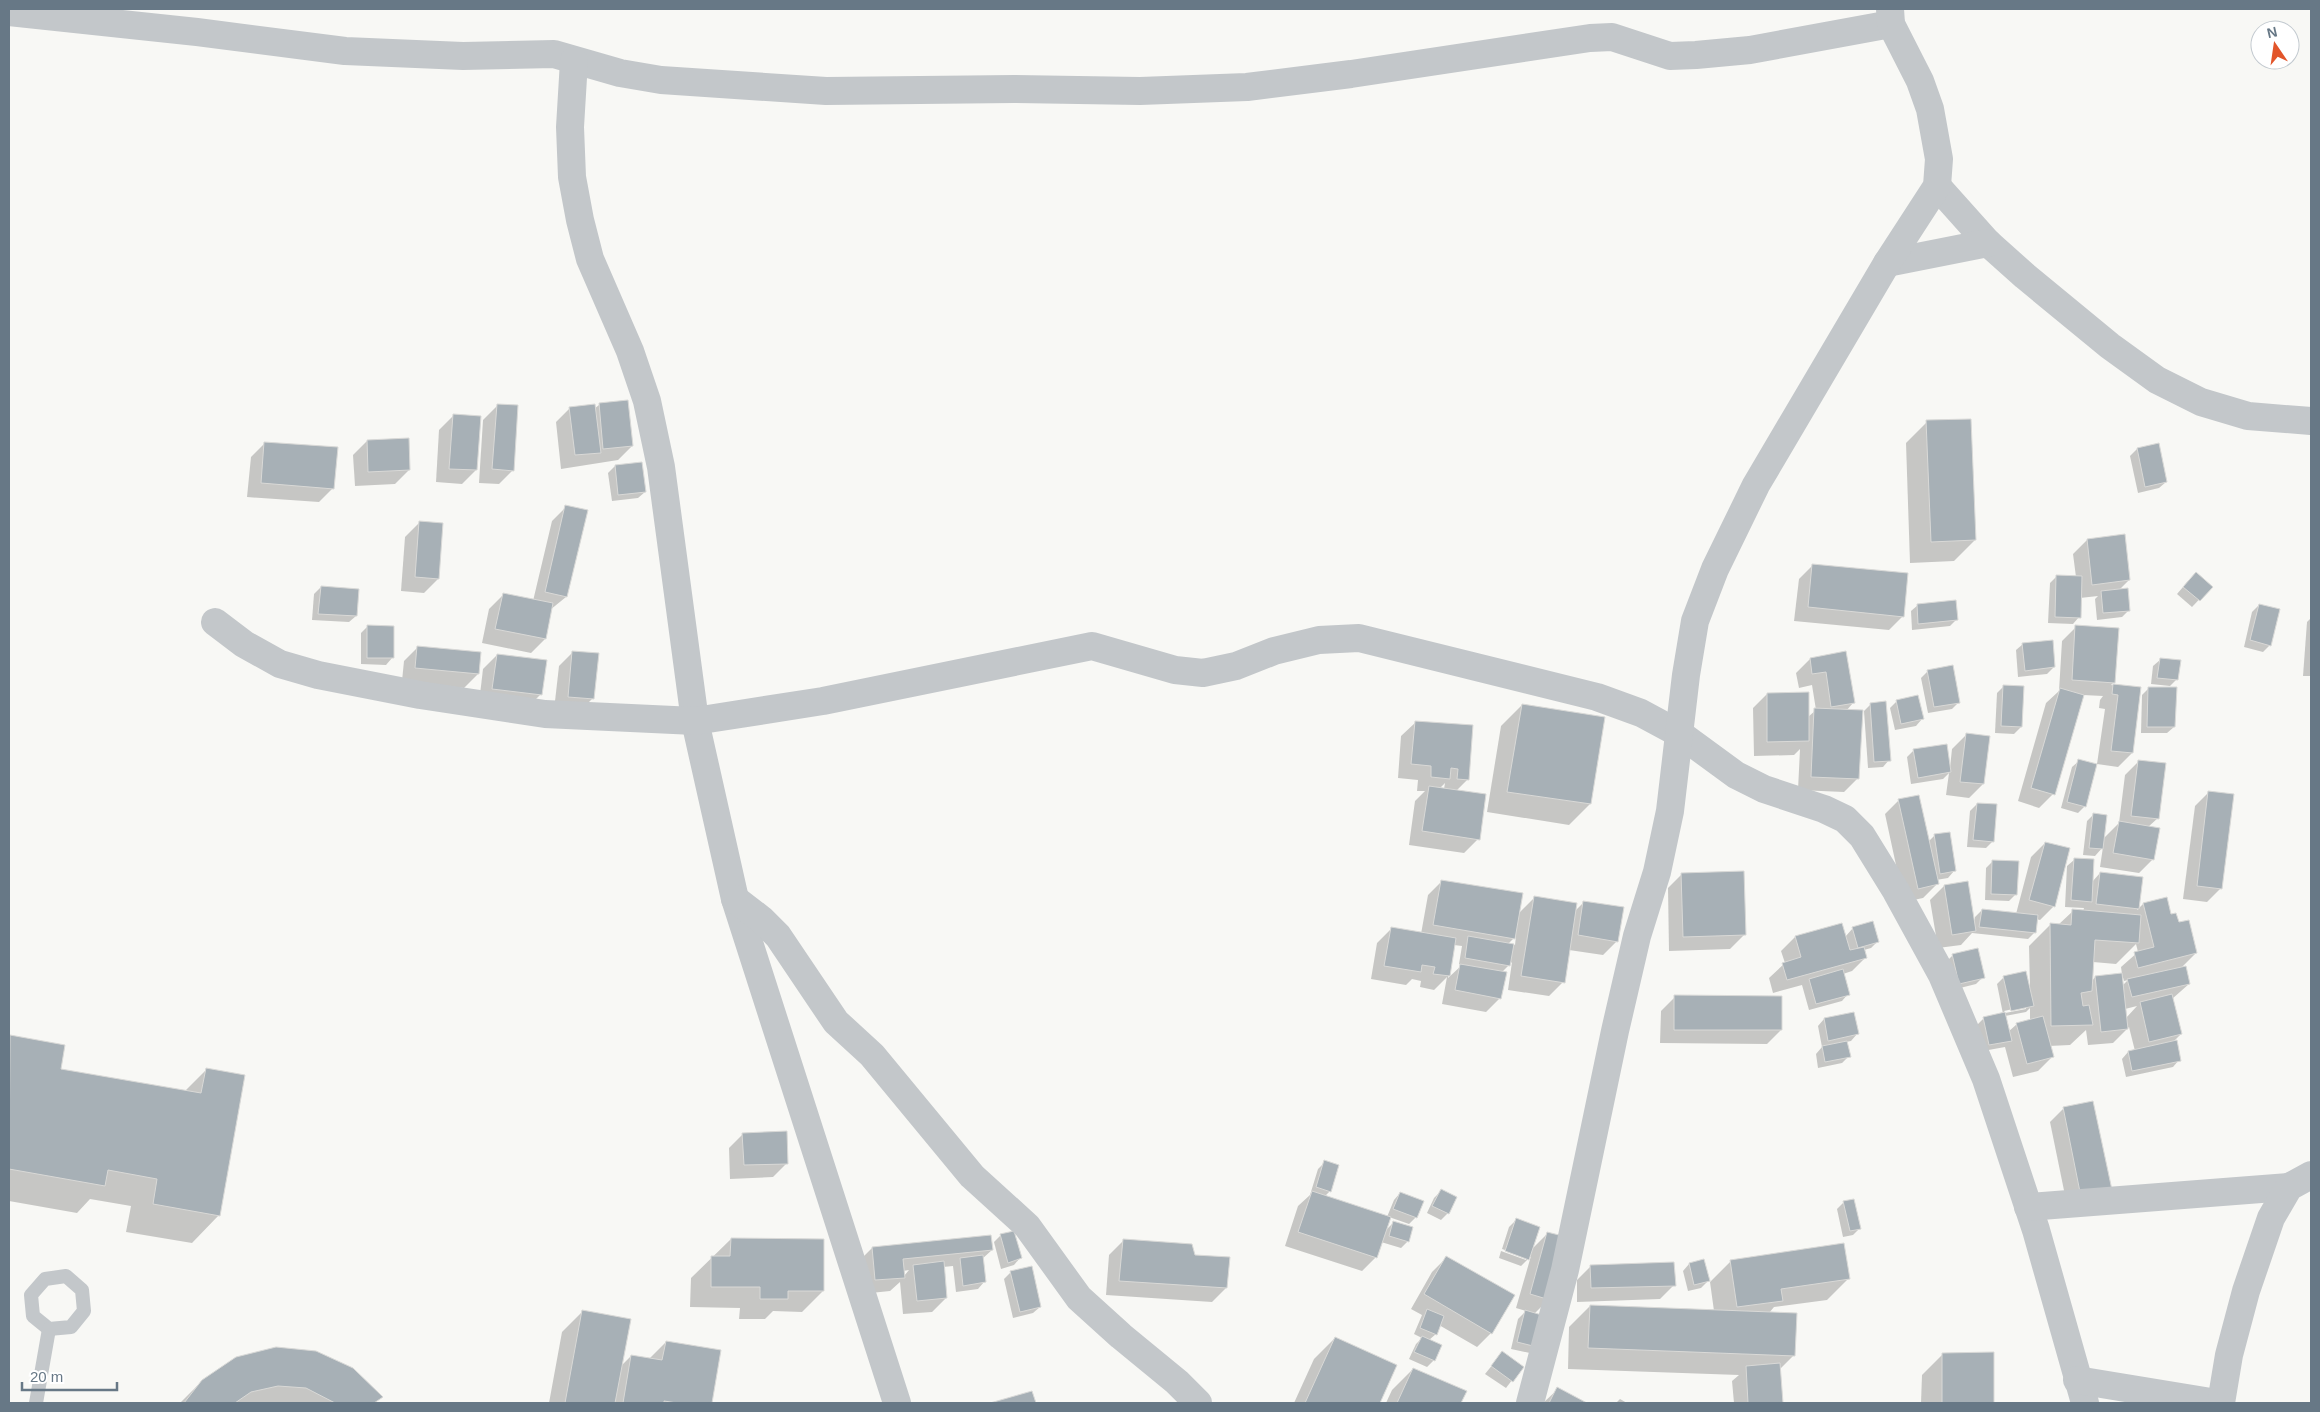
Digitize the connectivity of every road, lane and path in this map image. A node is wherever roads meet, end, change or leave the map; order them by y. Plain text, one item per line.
1 (9, 12) edge
2 (1890, 16) edge
3 (574, 61) junction
4 (1937, 186) junction
5 (1988, 243) junction
6 (1887, 263) junction
7 (2311, 421) edge
8 (215, 622) dead end
9 (695, 721) junction
10 (1680, 734) junction
11 (735, 899) junction
12 (2300, 1181) edge
13 (2028, 1207) junction
14 (50, 1329) dead end
15 (2081, 1391) edge
16 (36, 1403) edge
17 (897, 1403) edge
18 (1198, 1403) edge
19 (1530, 1403) edge
20 (2219, 1403) edge

1 - 3 street
2 - 3 street
2 - 4 street
3 - 9 street
4 - 5 street
4 - 6 street
5 - 6 street
5 - 7 street
6 - 10 street
8 - 9 street
9 - 10 street
9 - 11 street
10 - 13 street
10 - 19 street
11 - 17 street
11 - 18 street
12 - 13 street
12 - 20 street
13 - 15 street
14 - 16 lane
15 - 20 street

